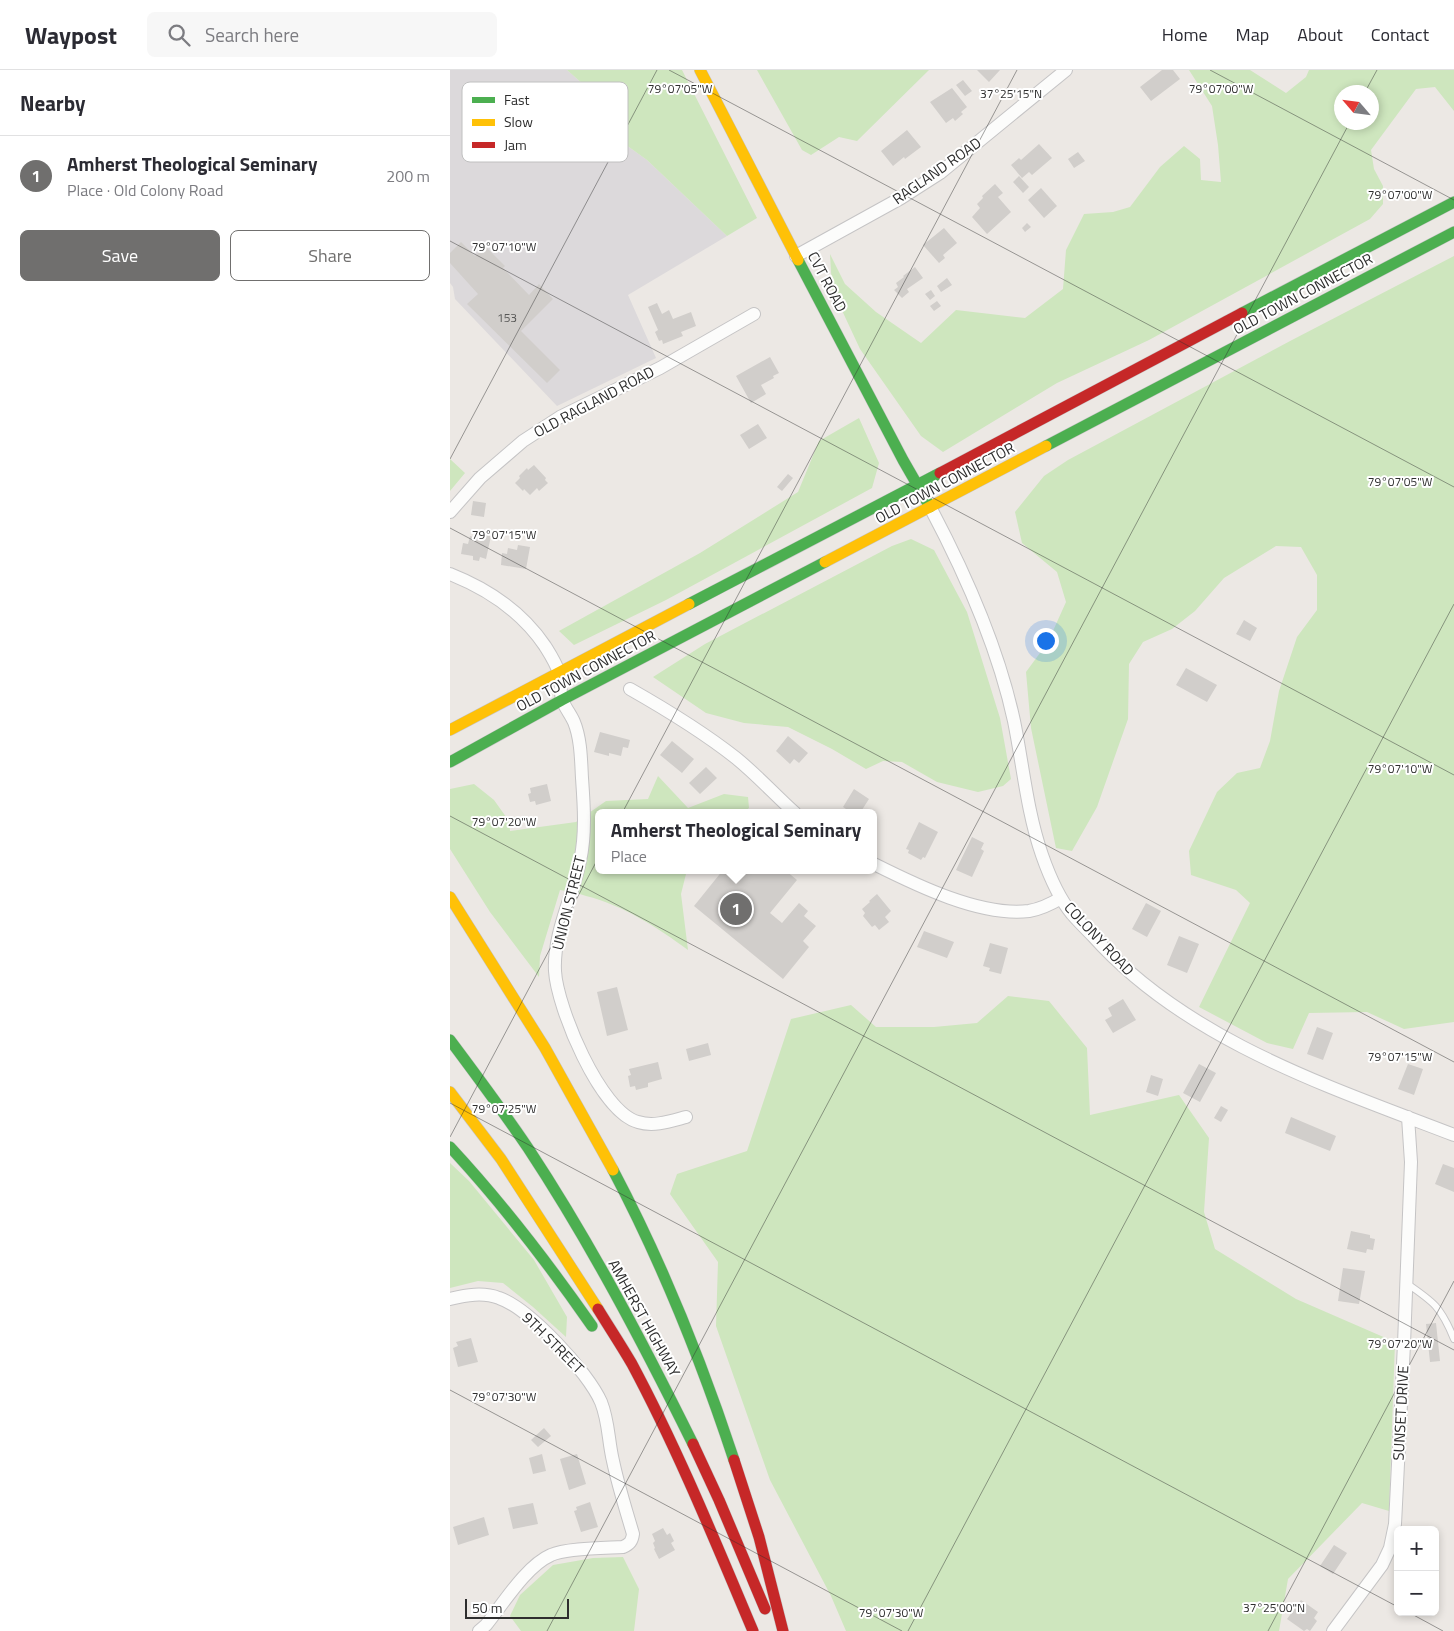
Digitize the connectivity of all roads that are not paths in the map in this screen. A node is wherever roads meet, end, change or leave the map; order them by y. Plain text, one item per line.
1 (700, 70) edge
2 (1066, 70) edge
3 (1454, 202) edge
4 (1454, 232) edge
5 (796, 256) junction
6 (754, 314) dead end
7 (916, 484) junction
8 (930, 507) junction
9 (450, 512) edge
10 (450, 574) edge
11 (559, 672) junction
12 (630, 689) dead end
13 (562, 700) junction
14 (450, 730) edge
15 (450, 762) edge
16 (791, 809) edge
17 (877, 866) edge
18 (450, 897) edge
19 (1061, 898) junction
20 (450, 1040) edge
21 (450, 1092) edge
22 (686, 1117) dead end
23 (1408, 1117) junction
24 (1454, 1135) edge
25 (450, 1147) edge
26 (1406, 1282) junction
27 (450, 1299) edge
28 (596, 1333) dead end
29 (1454, 1339) edge
30 (645, 1414) dead end
31 (711, 1530) junction
32 (479, 1631) edge
33 (752, 1631) edge
34 (773, 1631) edge
35 (783, 1631) edge
36 (1333, 1631) edge

1 - 5 main road, CVT ROAD
2 - 5 street, RAGLAND ROAD
3 - 7 main road, OLD TOWN CONNECTOR
4 - 8 main road, OLD TOWN CONNECTOR
5 - 7 main road, CVT ROAD
6 - 9 street, OLD RAGLAND ROAD
7 - 8 main road, CVT ROAD
7 - 11 main road, OLD TOWN CONNECTOR
8 - 13 main road, OLD TOWN CONNECTOR
8 - 19 street, COLONY ROAD
10 - 11 street
11 - 13 street, UNION STREET
11 - 14 main road, OLD TOWN CONNECTOR
12 - 16 street
13 - 15 main road, OLD TOWN CONNECTOR
13 - 22 street, UNION STREET
17 - 19 street
18 - 35 main road
19 - 23 street, COLONY ROAD
20 - 34 main road, AMHERST HIGHWAY
21 - 31 main road
23 - 24 street, COLONY ROAD
23 - 26 street, SUNSET DRIVE
25 - 28 main road
26 - 29 lane
26 - 36 street, SUNSET DRIVE
27 - 32 street, 9TH STREET
30 - 31 main road
31 - 33 main road

